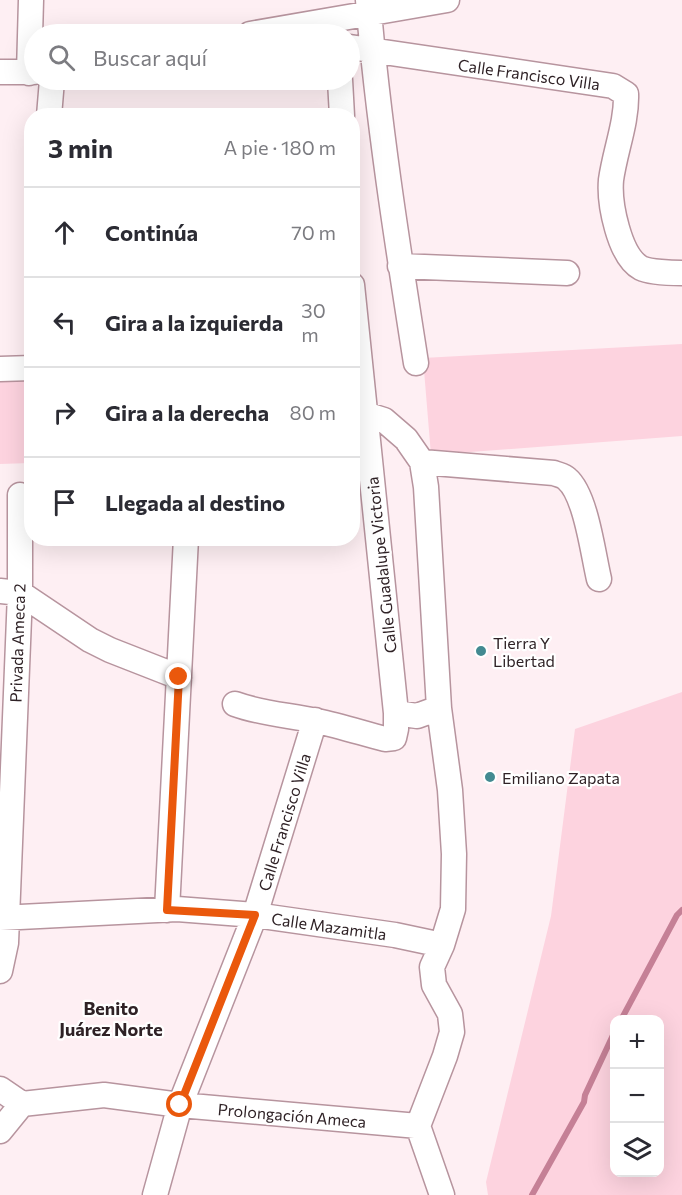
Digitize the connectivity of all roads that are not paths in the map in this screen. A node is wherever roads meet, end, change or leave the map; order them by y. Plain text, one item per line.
1 (31, 0) edge
2 (447, 0) edge
3 (368, 7) edge
4 (325, 23) edge
5 (34, 24) edge
6 (361, 49) edge
7 (0, 72) edge
8 (24, 74) edge
9 (43, 90) edge
10 (341, 90) edge
11 (47, 108) edge
12 (342, 108) edge
13 (400, 266) junction
14 (567, 273) dead end
15 (682, 273) edge
16 (416, 363) dead end
17 (24, 368) edge
18 (0, 369) edge
19 (360, 383) edge
20 (365, 414) junction
21 (422, 462) junction
22 (17, 495) edge
23 (186, 546) edge
24 (599, 579) dead end
25 (10, 592) edge
26 (179, 677) junction
27 (235, 704) dead end
28 (439, 708) junction
29 (396, 713) junction
30 (315, 720) junction
31 (167, 910) junction
32 (255, 915) junction
33 (3, 917) edge
34 (442, 945) junction
35 (0, 971) edge
36 (0, 1089) edge
37 (22, 1104) junction
38 (180, 1105) junction
39 (418, 1126) junction
40 (0, 1131) edge
41 (155, 1195) edge
42 (442, 1195) edge

1 - 5 street
2 - 3 street
3 - 4 street
3 - 6 street
6 - 13 street
6 - 15 street, Calle Francisco Villa
7 - 8 street
9 - 11 street
10 - 12 street
13 - 14 street
13 - 16 street
17 - 18 street
19 - 20 street, Calle Guadalupe Victoria
20 - 21 street
20 - 29 street, Calle Guadalupe Victoria
21 - 24 street
21 - 28 street
22 - 25 street, Privada Ameca 2
23 - 26 street
25 - 26 street
25 - 33 street, Privada Ameca 2
26 - 31 street
27 - 30 street
28 - 29 street
28 - 34 street
29 - 30 street, Calle Guadalupe Victoria
30 - 32 street, Calle Francisco Villa
31 - 32 street, Calle Mazamitla
31 - 33 street, Calle Mazamitla
32 - 34 street, Calle Mazamitla
32 - 38 street, Calle Francisco Villa
33 - 35 street, Privada Ameca 2
34 - 39 street
36 - 37 street
37 - 38 street, Prolongación Ameca
37 - 40 street
38 - 39 street, Prolongación Ameca
38 - 41 street, Calle Francisco Villa
39 - 42 street

